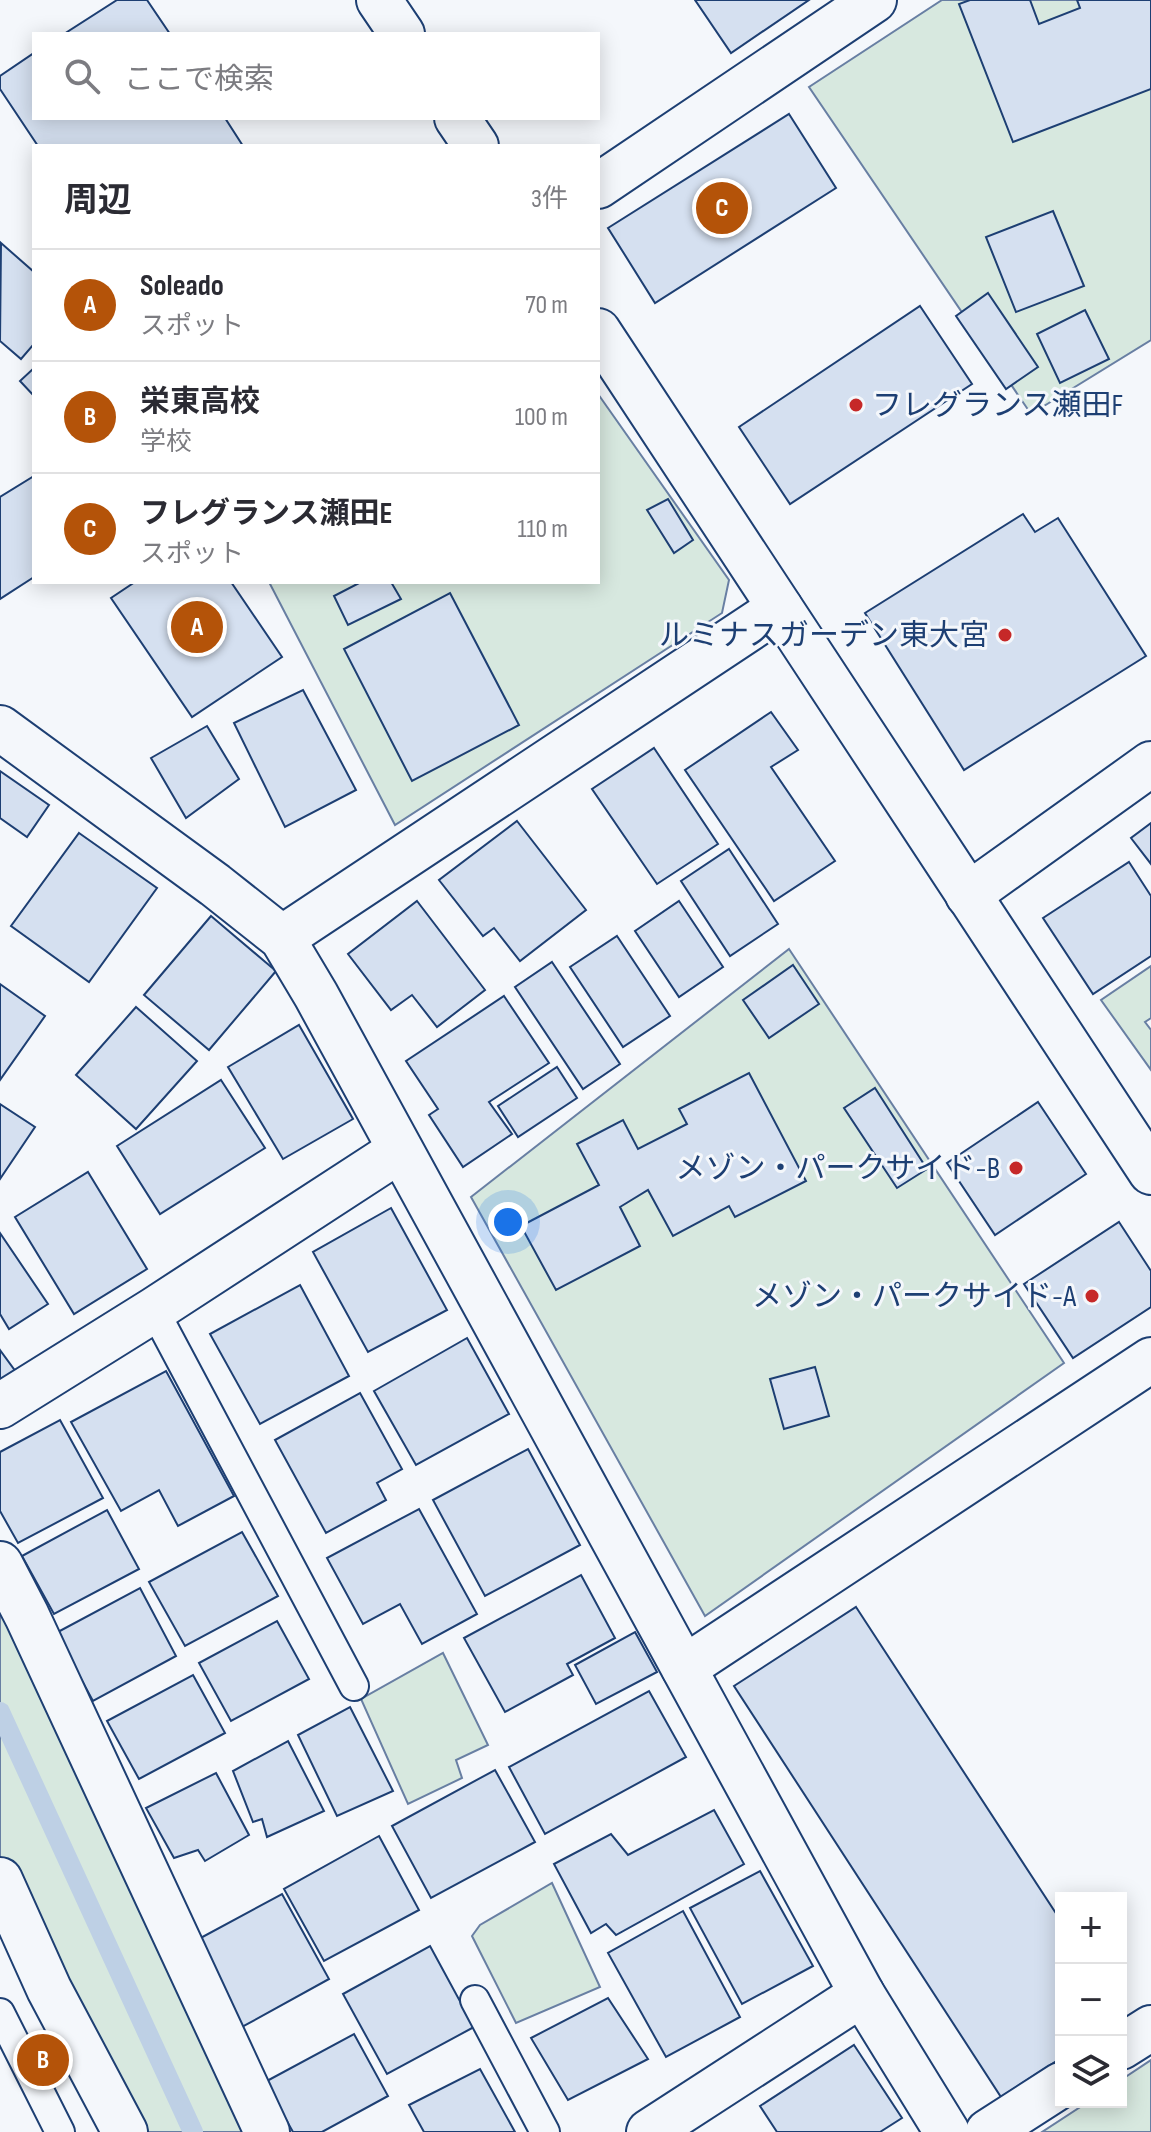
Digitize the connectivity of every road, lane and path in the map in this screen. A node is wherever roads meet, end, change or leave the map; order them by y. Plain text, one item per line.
1 (379, 0) edge
2 (874, 0) edge
3 (401, 32) edge
4 (458, 120) edge
5 (475, 144) edge
6 (600, 185) edge
7 (600, 334) edge
8 (780, 608) junction
9 (0, 728) edge
10 (1151, 764) edge
11 (968, 895) junction
12 (282, 938) junction
13 (400, 1150) junction
14 (1151, 1172) edge
15 (154, 1310) junction
16 (1151, 1360) edge
17 (0, 1406) edge
18 (0, 1564) edge
19 (684, 1668) junction
20 (354, 1686) dead end
21 (0, 1880) edge
22 (862, 1994) junction
23 (475, 2000) dead end
24 (0, 2013) edge
25 (1151, 2028) edge
26 (1127, 2043) edge
27 (1055, 2089) edge
28 (60, 2132) edge
29 (125, 2132) edge
30 (267, 2132) edge
31 (545, 2132) edge
32 (649, 2132) edge
33 (947, 2132) edge
34 (988, 2132) edge

1 - 3 street
2 - 6 street
4 - 5 street
7 - 8 street
8 - 11 street
8 - 12 street
9 - 12 street
10 - 11 street
11 - 14 street
12 - 13 street
13 - 15 street
13 - 19 street
15 - 17 street
15 - 20 lane
16 - 19 street
18 - 30 street
19 - 22 street
21 - 29 street
22 - 32 street
22 - 33 street
23 - 31 lane
24 - 28 lane
25 - 26 street
27 - 34 street

